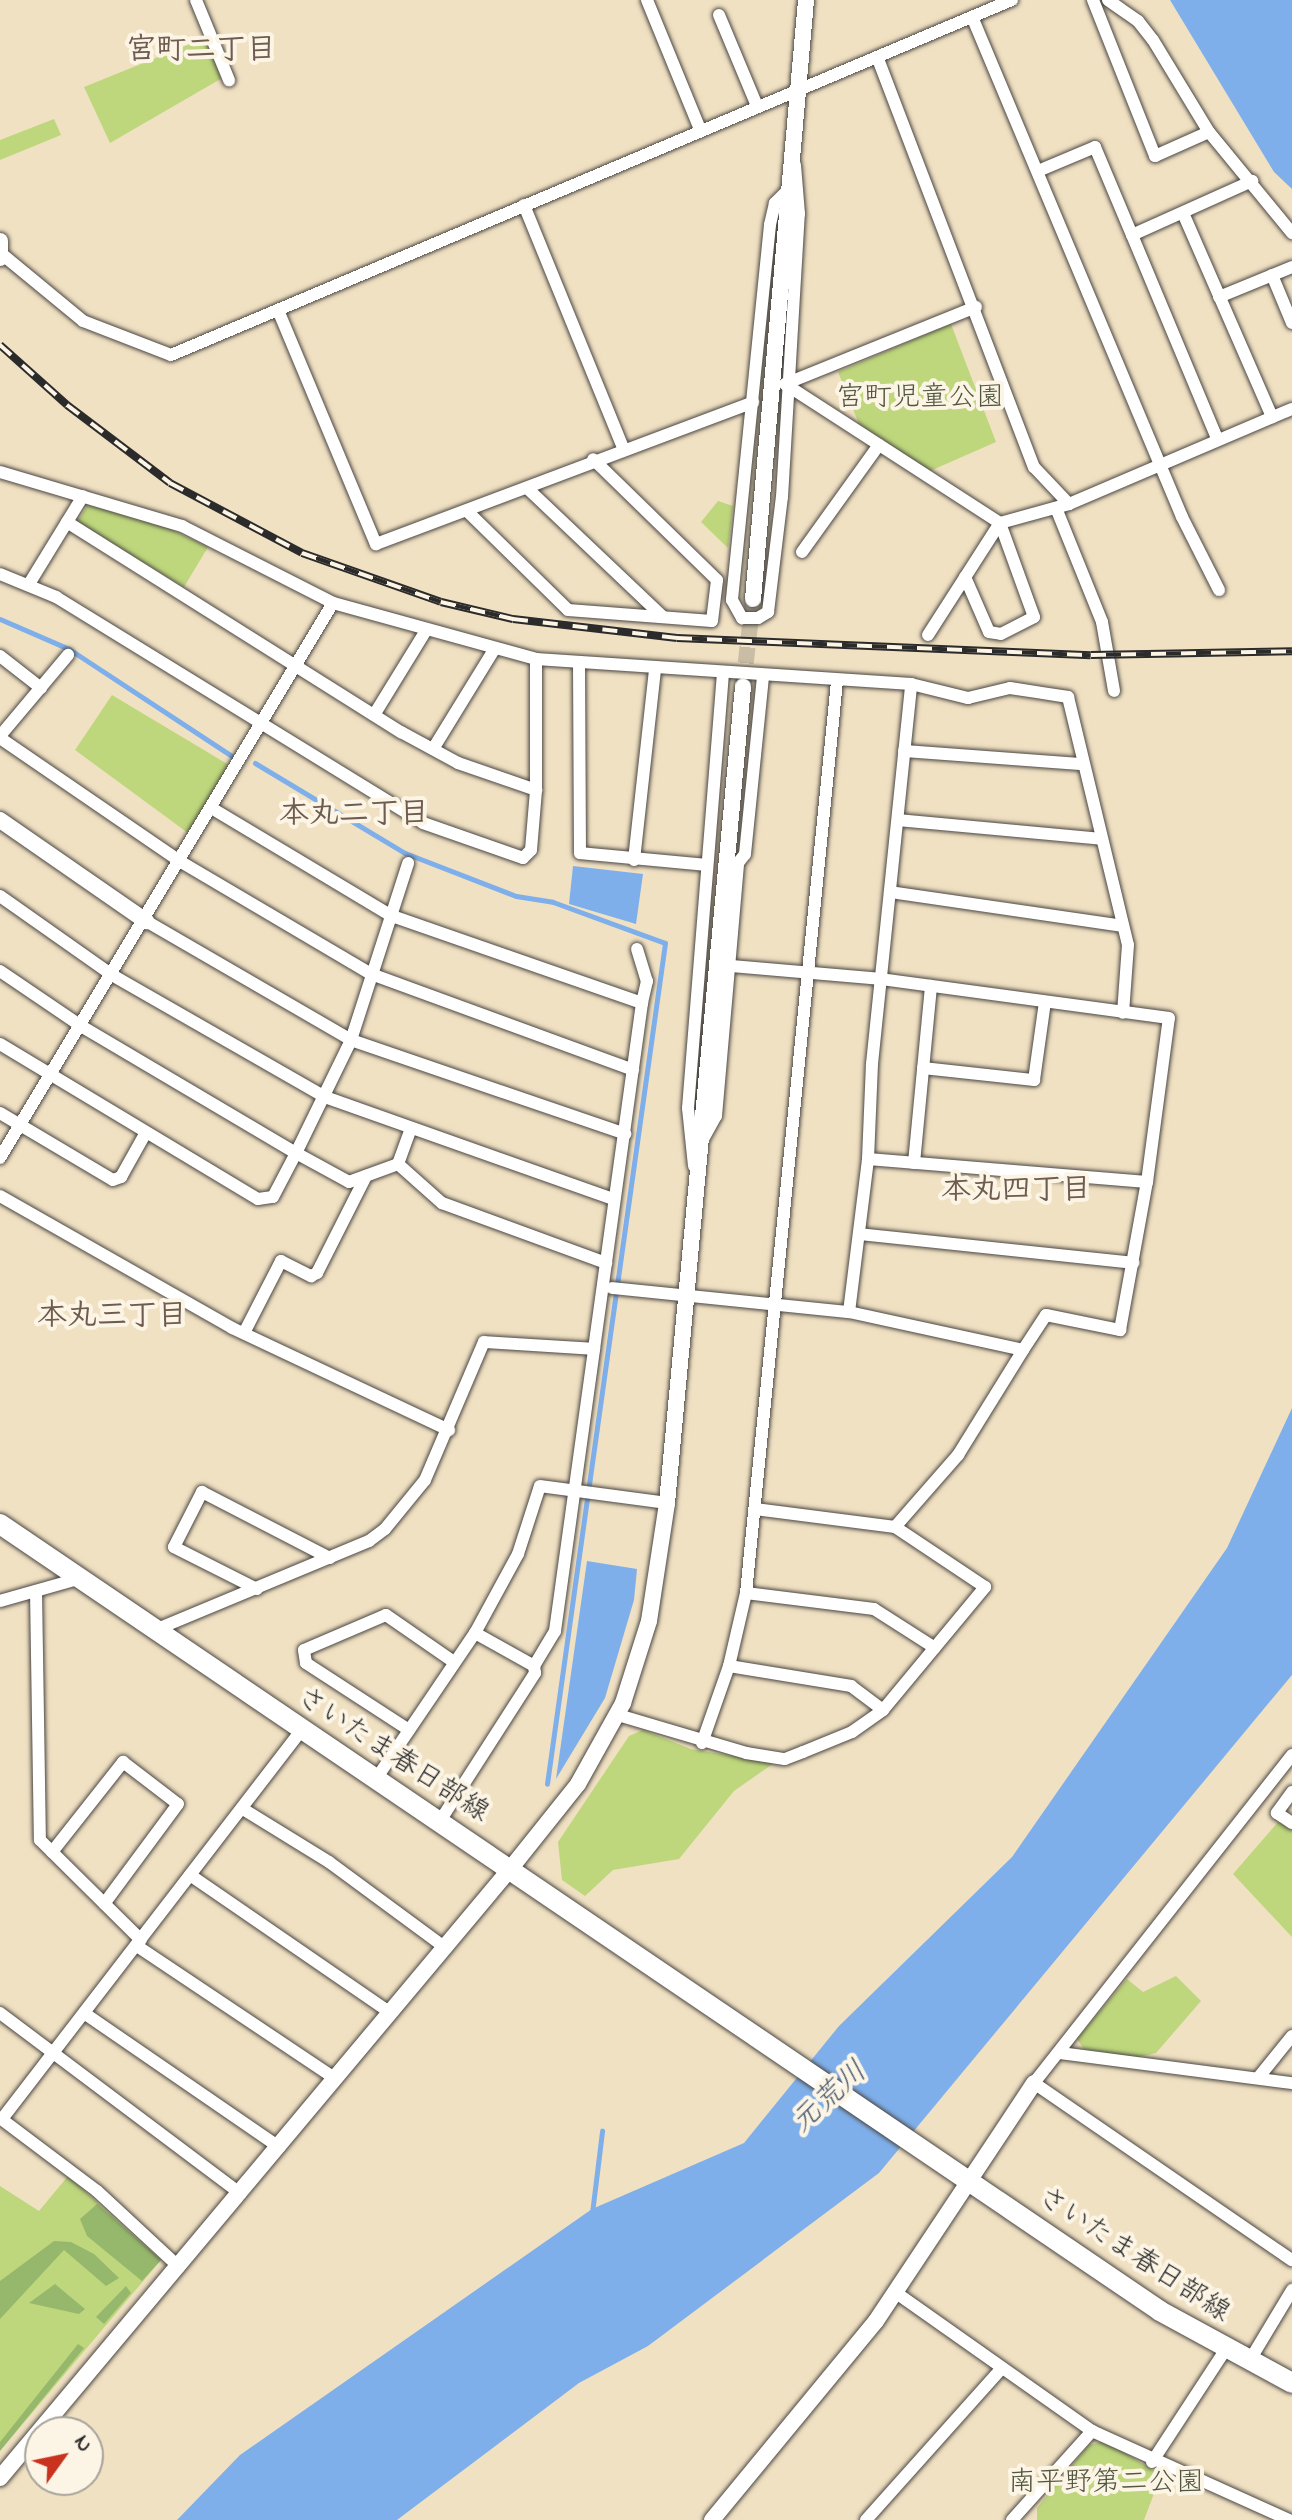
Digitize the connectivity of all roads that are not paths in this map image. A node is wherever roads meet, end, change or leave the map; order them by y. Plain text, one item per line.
1 (196, 0) edge
2 (647, 0) edge
3 (806, 0) edge
4 (1012, 0) edge
5 (1093, 0) edge
6 (1108, 0) edge
7 (719, 15) dead end
8 (973, 19) junction
9 (878, 59) junction
10 (229, 80) dead end
11 (801, 88) junction
12 (757, 106) junction
13 (700, 129) junction
14 (1209, 132) junction
15 (792, 148) junction
16 (1038, 171) junction
17 (1252, 181) junction
18 (786, 192) junction
19 (524, 205) junction
20 (1183, 213) junction
21 (1292, 233) edge
22 (1132, 235) junction
23 (1, 251) edge
24 (1292, 267) edge
25 (1272, 275) junction
26 (1219, 297) junction
27 (976, 307) junction
28 (278, 310) junction
29 (1292, 323) edge
30 (785, 384) junction
31 (753, 402) junction
32 (1292, 409) edge
33 (1272, 417) junction
34 (1217, 438) junction
35 (879, 445) junction
36 (623, 447) junction
37 (593, 459) junction
38 (1160, 463) junction
39 (0, 472) edge
40 (527, 488) junction
41 (83, 496) junction
42 (1063, 506) junction
43 (467, 511) junction
44 (67, 522) junction
45 (1000, 523) junction
46 (802, 552) dead end
47 (0, 574) edge
48 (965, 577) junction
49 (29, 584) junction
50 (1219, 590) dead end
51 (753, 599) tunnel mouth
52 (333, 603) junction
53 (663, 617) junction
54 (425, 632) junction
55 (928, 635) dead end
56 (494, 650) junction
57 (68, 655) dead end
58 (0, 656) edge
59 (536, 659) junction
60 (579, 663) junction
61 (298, 666) junction
62 (655, 671) junction
63 (723, 675) junction
64 (763, 676) junction
65 (837, 681) junction
66 (911, 684) junction
67 (743, 687) tunnel mouth
68 (41, 688) junction
69 (1114, 691) dead end
70 (374, 715) junction
71 (261, 723) junction
72 (0, 737) edge
73 (433, 749) junction
74 (904, 751) junction
75 (1081, 764) junction
76 (536, 790) junction
77 (213, 809) junction
78 (0, 820) edge
79 (898, 820) junction
80 (1101, 839) junction
81 (634, 860) junction
82 (181, 862) junction
83 (408, 863) dead end
84 (706, 865) junction
85 (890, 892) junction
86 (0, 896) edge
87 (390, 915) junction
88 (146, 921) junction
89 (1123, 926) junction
90 (637, 949) dead end
91 (729, 966) junction
92 (0, 971) edge
93 (811, 973) junction
94 (371, 974) junction
95 (112, 975) junction
96 (882, 979) junction
97 (931, 986) junction
98 (1045, 1002) junction
99 (642, 1003) junction
100 (1123, 1013) junction
101 (81, 1026) junction
102 (351, 1040) junction
103 (0, 1044) edge
104 (923, 1068) junction
105 (633, 1070) junction
106 (48, 1077) junction
107 (325, 1097) junction
108 (0, 1113) edge
109 (19, 1126) junction
110 (411, 1128) junction
111 (145, 1134) junction
112 (625, 1134) junction
113 (696, 1149) junction
114 (296, 1153) junction
115 (0, 1158) edge
116 (868, 1159) junction
117 (914, 1163) junction
118 (398, 1164) junction
119 (695, 1169) junction
120 (366, 1176) junction
121 (1147, 1182) junction
122 (0, 1196) edge
123 (613, 1199) junction
124 (859, 1234) junction
125 (606, 1263) junction
126 (1133, 1263) junction
127 (612, 1288) dead end
128 (684, 1298) junction
129 (773, 1306) junction
130 (849, 1312) junction
131 (244, 1333) junction
132 (594, 1349) junction
133 (1023, 1350) junction
134 (449, 1430) junction
135 (579, 1491) junction
136 (667, 1503) junction
137 (755, 1509) junction
138 (0, 1524) edge
139 (895, 1527) junction
140 (330, 1558) junction
141 (78, 1579) junction
142 (257, 1589) junction
143 (36, 1591) junction
144 (746, 1593) junction
145 (0, 1601) edge
146 (155, 1630) junction
147 (475, 1633) junction
148 (935, 1648) junction
149 (454, 1662) junction
150 (534, 1666) junction
151 (729, 1666) junction
152 (883, 1710) junction
153 (618, 1715) junction
154 (409, 1730) junction
155 (301, 1731) junction
156 (702, 1743) junction
157 (1292, 1755) edge
158 (376, 1779) junction
159 (1292, 1792) edge
160 (243, 1809) junction
161 (440, 1821) junction
162 (1292, 1823) edge
163 (52, 1852) junction
164 (511, 1868) junction
165 (190, 1875) junction
166 (104, 1904) junction
167 (139, 1943) junction
168 (443, 1946) junction
169 (389, 2012) junction
170 (0, 2013) edge
171 (84, 2013) junction
172 (1292, 2036) edge
173 (55, 2050) junction
174 (1060, 2053) junction
175 (334, 2078) junction
176 (1258, 2078) junction
177 (1034, 2083) junction
178 (1292, 2083) edge
179 (1, 2118) edge
180 (279, 2147) junction
181 (967, 2180) junction
182 (241, 2194) junction
183 (1292, 2260) edge
184 (179, 2267) junction
185 (1292, 2290) edge
186 (895, 2292) junction
187 (1226, 2349) junction
188 (1250, 2360) junction
189 (1002, 2368) junction
190 (1292, 2383) edge
191 (1092, 2431) junction
192 (1152, 2462) junction
193 (0, 2478) edge
194 (1018, 2518) edge
195 (712, 2520) edge
196 (866, 2520) edge
197 (1289, 2520) edge

1 - 10 street
2 - 13 street
3 - 11 street
4 - 8 street
5 - 14 street
6 - 14 street
7 - 12 street
8 - 9 street
8 - 16 street
9 - 11 street
9 - 27 street
11 - 12 street
11 - 15 street
12 - 13 street
13 - 19 street
14 - 17 street
15 - 18 street
15 - 30 street
16 - 22 street
16 - 38 street
17 - 20 street
17 - 21 street
18 - 31 street
18 - 51 street
19 - 28 street
19 - 36 street
20 - 22 street
20 - 26 street
22 - 34 street
23 - 28 street
24 - 25 street
25 - 26 street
25 - 29 street
26 - 33 street
27 - 30 street
27 - 42 street
28 - 43 street
30 - 31 street
30 - 35 street
31 - 36 street
32 - 33 street
33 - 34 street
34 - 38 street
35 - 45 street
35 - 46 street
36 - 37 street
37 - 40 street
37 - 53 street
38 - 42 street
38 - 50 street
39 - 41 street
40 - 43 street
40 - 53 street
41 - 44 street
41 - 52 street
42 - 45 street
42 - 69 street
43 - 53 street
44 - 49 street
44 - 61 street
45 - 48 street
45 - 48 street
47 - 49 street
48 - 55 street
49 - 71 street
52 - 54 street
52 - 61 street
54 - 56 street
54 - 70 street
56 - 59 street
56 - 73 street
57 - 68 street
58 - 68 street
59 - 60 street
59 - 76 street
60 - 62 street
60 - 81 street
61 - 70 street
61 - 71 street
62 - 63 street
62 - 81 street
63 - 64 street
63 - 84 street
64 - 65 street
64 - 91 street
65 - 66 street
65 - 93 street
66 - 74 street
66 - 75 street
67 - 113 street
68 - 72 street
70 - 73 street
71 - 76 street
71 - 77 street
72 - 82 street
73 - 76 street
74 - 75 street
74 - 79 street
75 - 80 street
77 - 82 street
77 - 87 street
78 - 88 street
79 - 80 street
79 - 85 street
80 - 89 street
81 - 84 street
82 - 88 street
82 - 94 street
83 - 87 street
84 - 119 street
85 - 89 street
85 - 96 street
86 - 95 street
87 - 94 street
87 - 99 street
88 - 95 street
88 - 102 street
89 - 100 street
90 - 99 street
91 - 93 street
91 - 113 street
92 - 101 street
93 - 96 street
93 - 129 street
94 - 102 street
94 - 105 street
95 - 101 street
95 - 107 street
96 - 97 street
96 - 116 street
97 - 98 street
97 - 104 street
98 - 100 street
98 - 104 street
99 - 105 street
100 - 121 street
101 - 106 street
101 - 114 street
102 - 107 street
102 - 112 street
103 - 106 street
104 - 117 street
105 - 112 street
106 - 109 street
106 - 111 street
107 - 110 street
107 - 114 street
108 - 109 street
109 - 111 street
109 - 115 street
110 - 118 street
110 - 123 street
111 - 114 street
112 - 123 street
113 - 119 street
114 - 120 street
116 - 117 street
116 - 124 street
117 - 121 street
118 - 120 street
118 - 125 street
119 - 128 street
120 - 131 street
121 - 126 street
122 - 131 street
123 - 125 street
124 - 126 street
124 - 130 street
125 - 132 street
126 - 133 street
127 - 128 street
128 - 129 street
128 - 136 street
129 - 130 street
129 - 137 street
130 - 133 street
131 - 134 street
132 - 134 street
132 - 135 street
133 - 139 street
134 - 140 street
135 - 136 street
135 - 147 street
135 - 150 street
136 - 153 street
137 - 139 street
137 - 144 street
138 - 141 main road, さいたま春日部線
139 - 148 street
140 - 142 street
140 - 142 street
141 - 143 street
141 - 146 main road, さいたま春日部線
142 - 146 street
143 - 145 street
143 - 163 street
144 - 148 street
144 - 151 street
146 - 155 main road, さいたま春日部線
147 - 149 street
147 - 150 street
148 - 152 street
149 - 154 street
149 - 154 street
150 - 161 street
151 - 152 street
151 - 156 street
152 - 156 street
153 - 156 street
153 - 164 street
154 - 158 street
155 - 158 main road, さいたま春日部線
155 - 160 street
157 - 174 street
158 - 161 main road, さいたま春日部線
159 - 162 street
160 - 165 street
160 - 168 street
161 - 164 main road, さいたま春日部線
163 - 166 street
163 - 166 street
164 - 168 street
164 - 181 main road, さいたま春日部線
165 - 167 street
165 - 169 street
166 - 167 street
167 - 171 street
167 - 175 street
168 - 169 street
169 - 175 street
170 - 173 street
171 - 173 street
171 - 180 street
172 - 176 street
173 - 179 street
173 - 182 street
174 - 176 street
174 - 177 street
175 - 180 street
176 - 178 street
177 - 181 street
177 - 183 street
179 - 184 street
180 - 182 street
181 - 186 street
181 - 187 main road, さいたま春日部線
182 - 184 street
184 - 193 street
185 - 188 street
186 - 189 street
186 - 195 street
187 - 188 main road, さいたま春日部線
187 - 192 street
188 - 190 main road, さいたま春日部線
189 - 191 street
189 - 196 street
191 - 192 street
191 - 194 street
192 - 197 street

